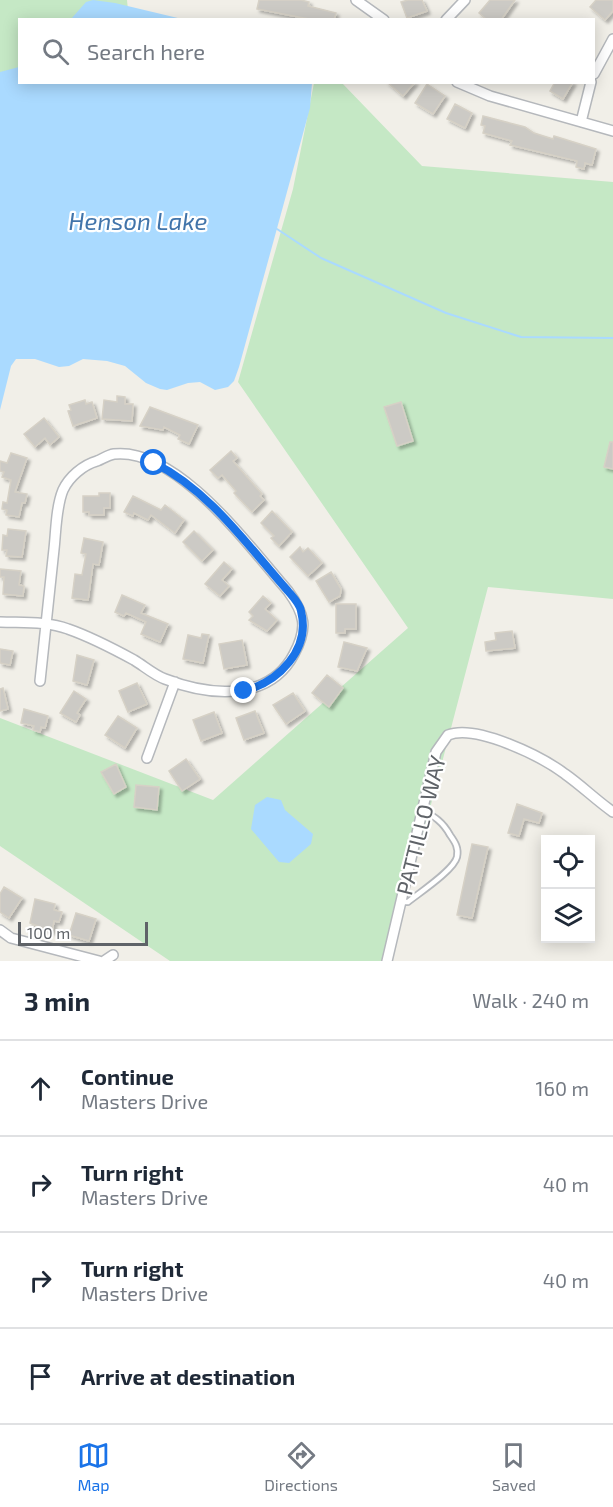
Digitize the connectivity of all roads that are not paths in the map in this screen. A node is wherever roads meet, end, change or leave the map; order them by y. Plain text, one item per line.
1 (356, 0) edge
2 (465, 0) edge
3 (381, 18) edge
4 (448, 18) edge
5 (613, 39) edge
6 (595, 72) edge
7 (462, 84) edge
8 (590, 84) edge
9 (581, 122) junction
10 (613, 131) edge
11 (0, 622) edge
12 (46, 624) junction
13 (40, 681) dead end
14 (175, 682) junction
15 (147, 758) dead end
16 (422, 810) junction
17 (613, 812) edge
18 (401, 902) junction
19 (0, 930) edge
20 (113, 955) dead end
21 (99, 961) edge
22 (104, 961) edge
23 (387, 961) edge

1 - 3 street
2 - 4 street
5 - 6 street
7 - 9 street
8 - 9 street
9 - 10 street
11 - 12 street
12 - 13 street
12 - 14 street
12 - 14 street
14 - 15 street
16 - 17 street, PATTILLO WAY
16 - 18 street, PATTILLO WAY
16 - 18 lane
18 - 23 street, PATTILLO WAY
19 - 21 street
20 - 22 street

